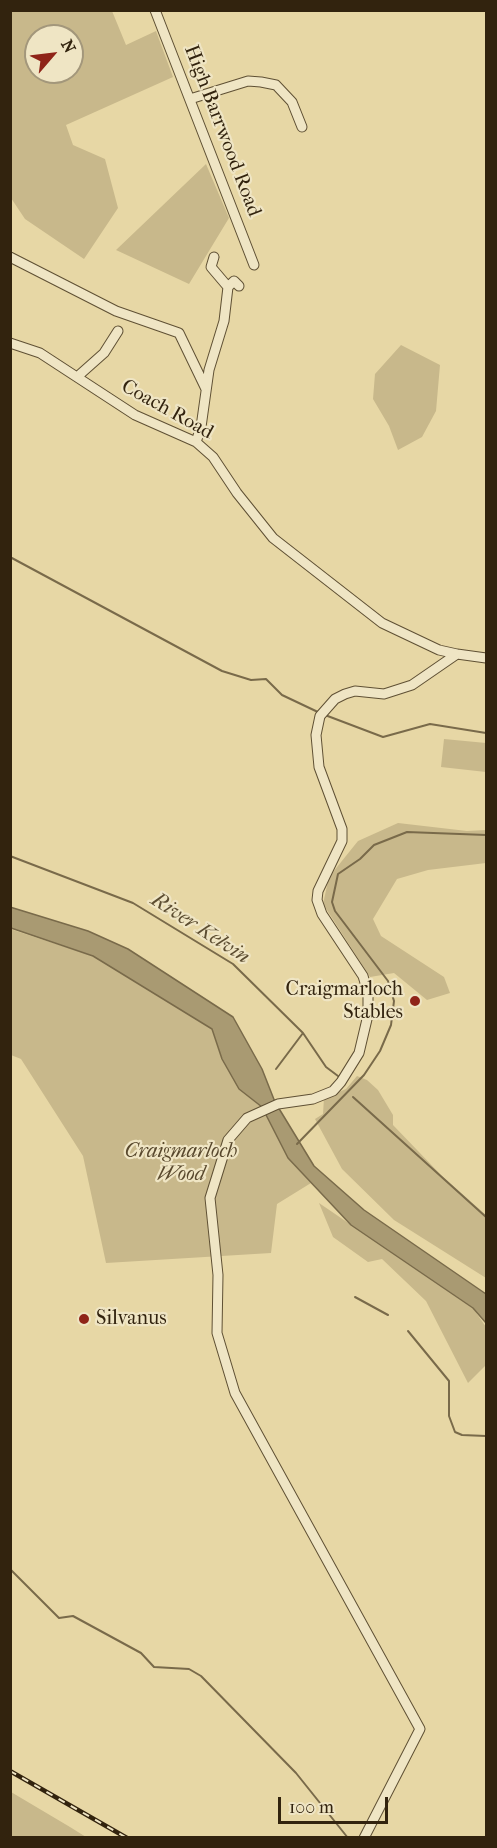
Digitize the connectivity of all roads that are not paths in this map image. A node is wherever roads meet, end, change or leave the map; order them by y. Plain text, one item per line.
1 (155, 10) edge
2 (190, 99) junction
3 (302, 127) dead end
4 (214, 256) dead end
5 (10, 257) edge
6 (254, 265) dead end
7 (239, 285) dead end
8 (228, 287) junction
9 (118, 331) dead end
10 (10, 343) edge
11 (77, 377) junction
12 (206, 389) junction
13 (196, 442) junction
14 (457, 654) junction
15 (483, 656) edge
16 (364, 1838) edge

1 - 2 street, High Barrwood Road
2 - 3 street
2 - 6 street, High Barrwood Road
4 - 8 street
5 - 12 street
7 - 8 street
8 - 12 street
9 - 11 street
10 - 11 street, Coach Road
11 - 13 street, Coach Road
12 - 13 street
13 - 14 street, Coach Road
14 - 15 street, Coach Road
14 - 16 street

